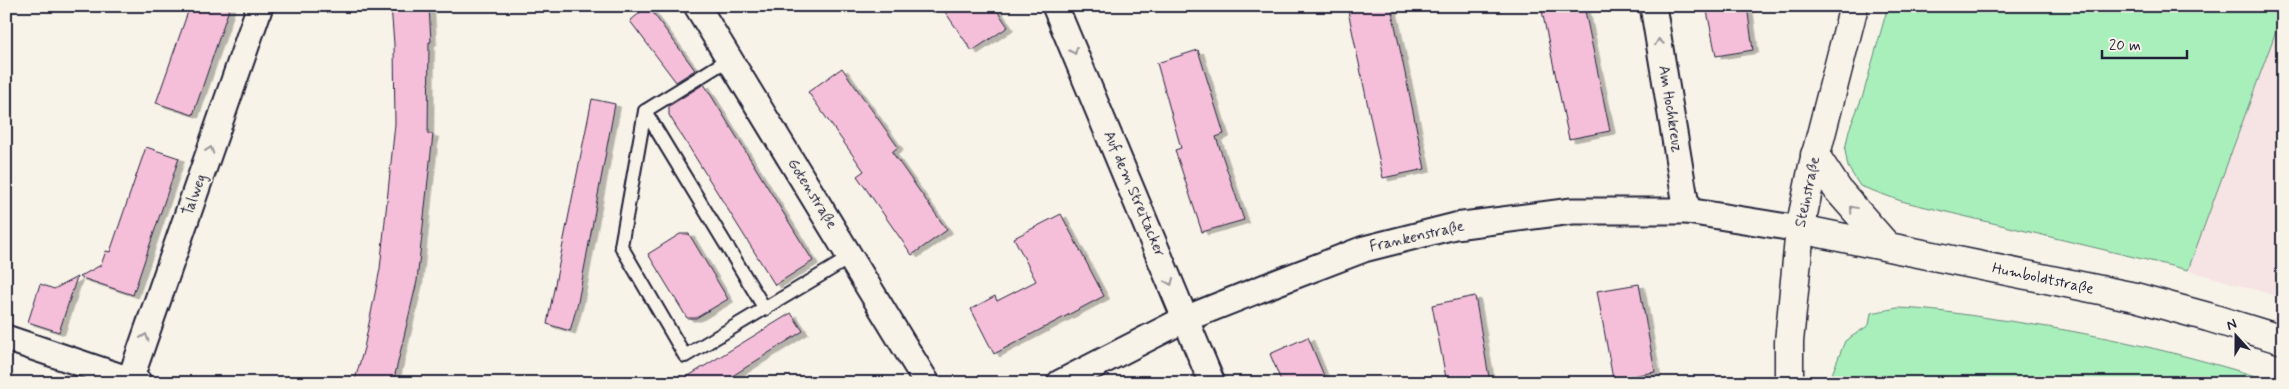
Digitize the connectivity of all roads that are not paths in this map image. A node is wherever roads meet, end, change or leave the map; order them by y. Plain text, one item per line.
1 (260, 6) edge
2 (697, 6) edge
3 (1055, 6) edge
4 (1653, 6) edge
5 (1854, 6) edge
6 (729, 59) junction
7 (645, 111) junction
8 (1816, 155) junction
9 (1687, 211) junction
10 (1800, 229) junction
11 (1886, 246) junction
12 (851, 257) junction
13 (765, 309) junction
14 (1185, 319) junction
15 (6, 338) edge
16 (2283, 340) edge
17 (133, 382) edge
18 (927, 383) edge
19 (1060, 383) edge
20 (1212, 383) edge
21 (1789, 383) edge

17 -> 1 street, Talweg
2 - 6 street, Gotenstraße
3 -> 14 street, Auf dem Streitacker
9 -> 4 street, Am Hochkreuz
5 - 8 main road, Steinstraße
6 - 7 lane
6 - 12 street, Gotenstraße
7 - 13 lane
7 - 13 lane
8 - 10 main road, Steinstraße
11 -> 8 main road
9 - 10 street, Frankenstraße
9 - 14 street, Frankenstraße
10 - 11 main road, Humboldtstraße
10 - 21 main road, Steinstraße
11 - 16 main road, Humboldtstraße
12 - 13 lane
12 - 18 street, Gotenstraße
14 - 19 street, Frankenstraße
14 - 20 street, Auf dem Streitacker
15 - 17 street

